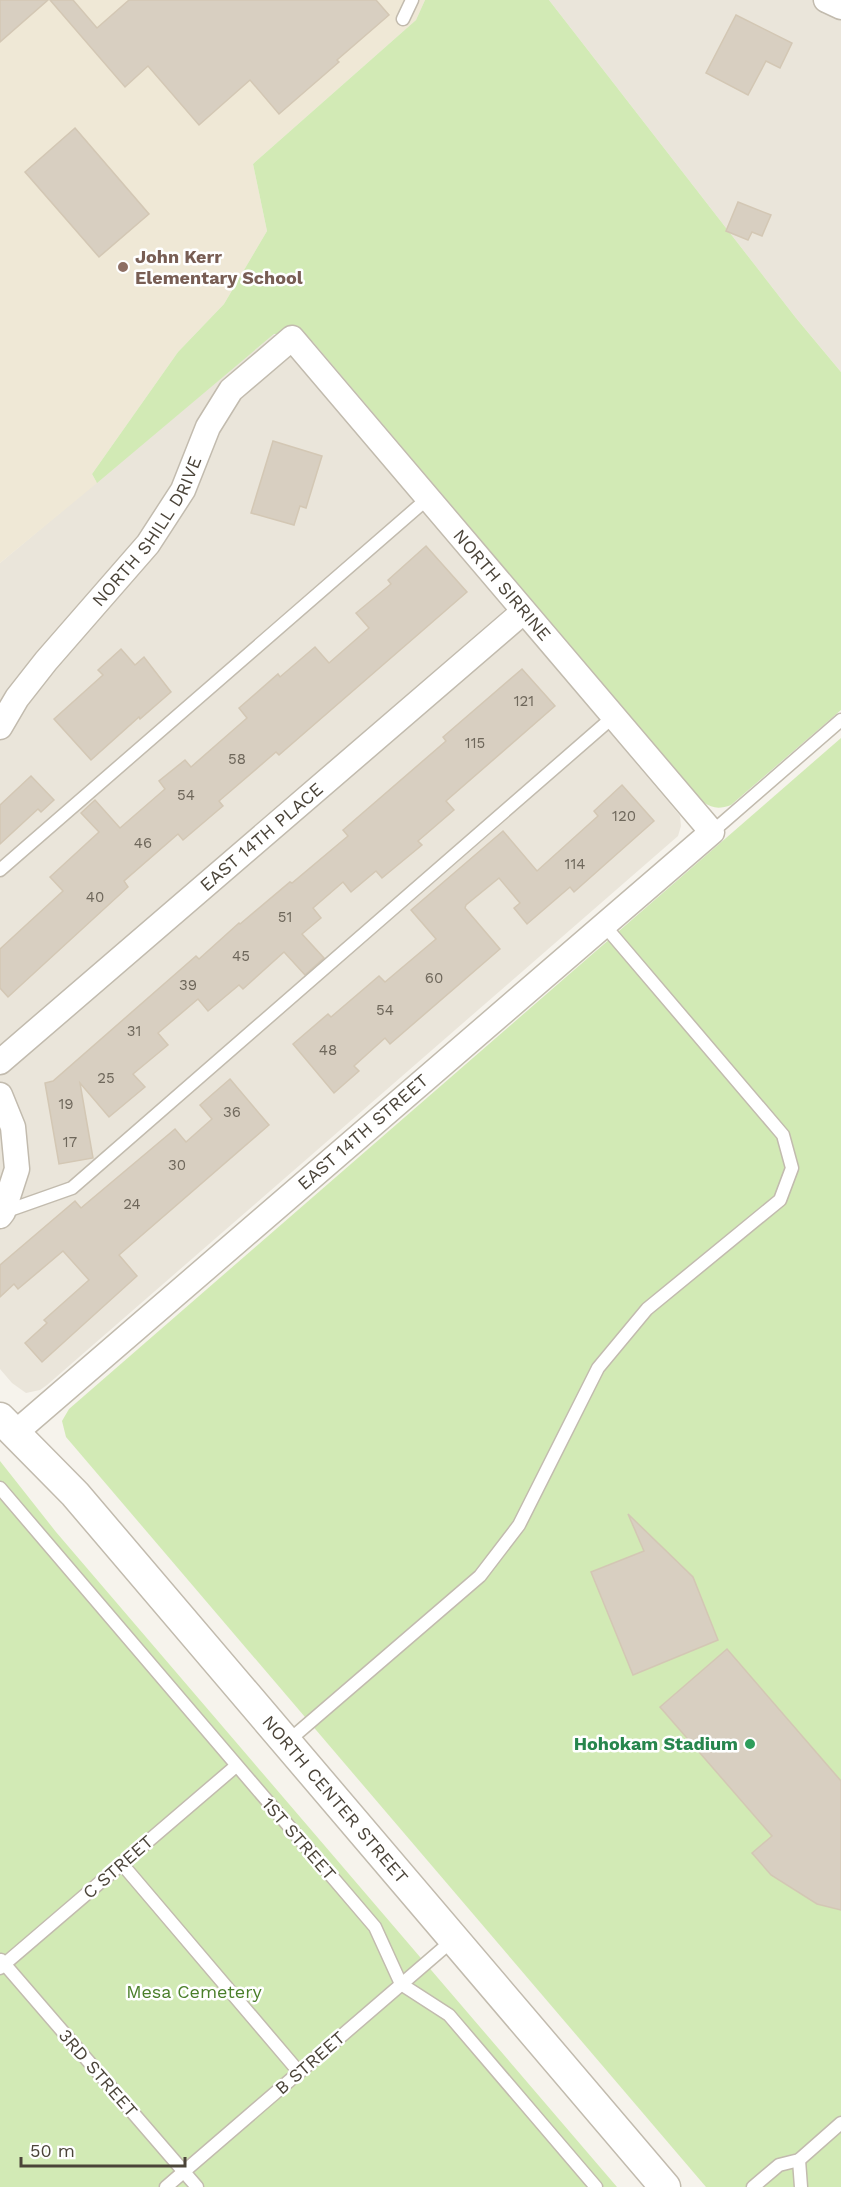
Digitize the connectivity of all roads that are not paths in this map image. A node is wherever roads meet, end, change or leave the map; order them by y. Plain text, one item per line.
1 (412, 0) edge
2 (826, 0) edge
3 (841, 7) edge
4 (404, 19) dead end
5 (292, 338) joint
6 (427, 499) junction
7 (523, 612) junction
8 (613, 717) junction
9 (841, 720) edge
10 (0, 727) edge
11 (711, 832) junction
12 (0, 870) edge
13 (604, 925) junction
14 (0, 1062) edge
15 (0, 1095) edge
16 (2, 1214) edge
17 (7, 1426) edge
18 (0, 1488) edge
19 (286, 1742) junction
20 (236, 1766) junction
21 (122, 1864) junction
22 (454, 1939) junction
23 (2, 1964) edge
24 (401, 1984) junction
25 (299, 2072) junction
26 (841, 2123) edge
27 (799, 2160) junction
28 (184, 2172) junction
29 (166, 2187) edge
30 (196, 2187) edge
31 (596, 2187) edge
32 (665, 2187) edge
33 (753, 2187) edge
34 (801, 2187) edge

1 - 4 lane
2 - 3 street
5 - 6 street, NORTH SIRRINE
5 - 10 street, NORTH SHILL DRIVE
6 - 7 street, NORTH SIRRINE
6 - 12 lane
7 - 8 street, NORTH SIRRINE
7 - 14 street, EAST 14TH PLACE
8 - 11 street, NORTH SIRRINE
8 - 16 lane
9 - 11 lane
11 - 13 street, EAST 14TH STREET
13 - 17 street, EAST 14TH STREET
13 - 19 lane
15 - 16 street
17 - 19 street, NORTH CENTER STREET
18 - 20 lane, 1ST STREET
19 - 22 street, NORTH CENTER STREET
20 - 21 lane, C STREET
20 - 24 lane, 1ST STREET
21 - 23 lane, C STREET
21 - 25 lane
22 - 24 lane, B STREET
22 - 32 street, NORTH CENTER STREET
23 - 28 lane, 3RD STREET
24 - 25 lane, B STREET
24 - 31 lane
25 - 28 lane, B STREET
26 - 27 lane
27 - 33 lane
27 - 34 lane
28 - 29 lane, B STREET
28 - 30 lane, 3RD STREET

